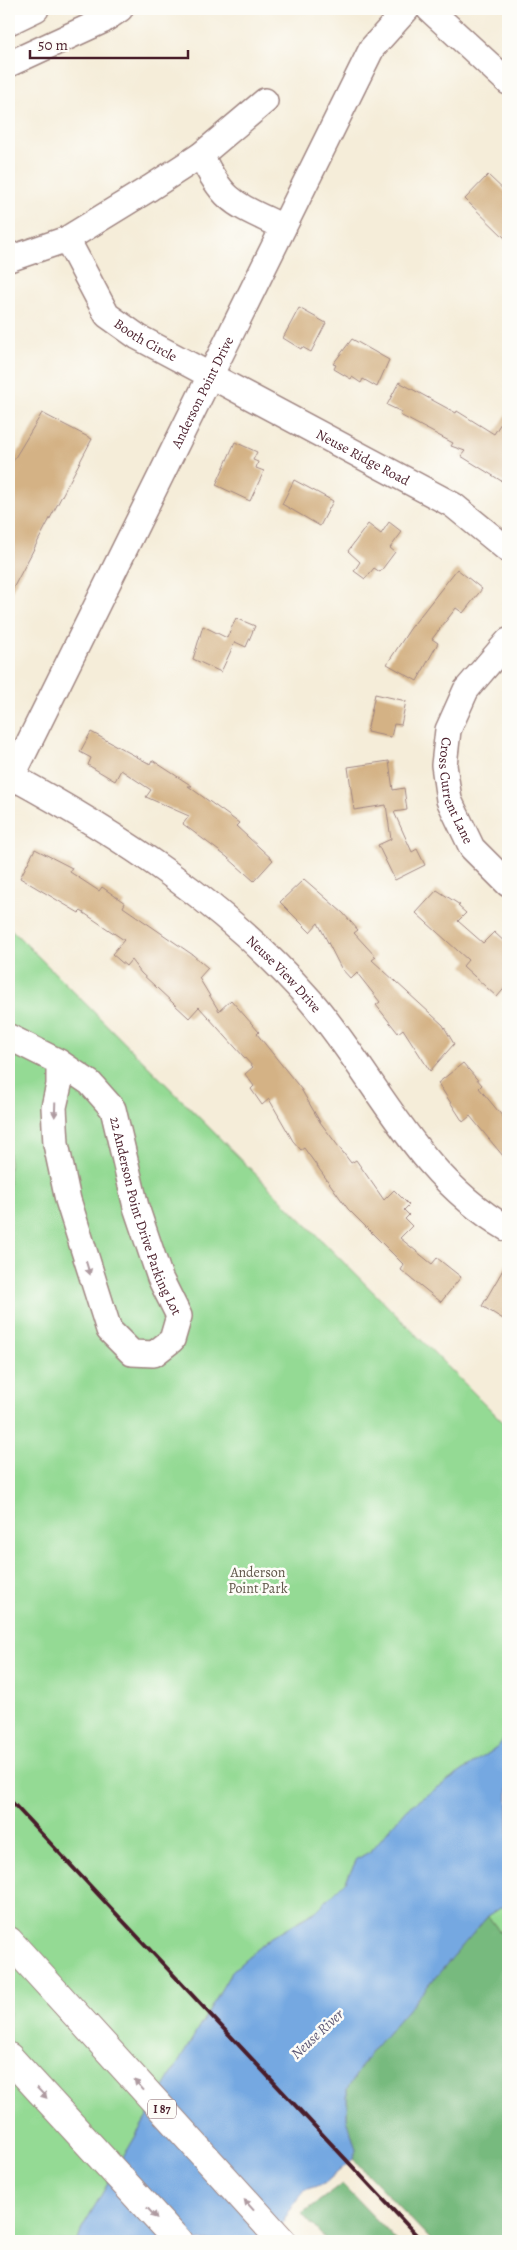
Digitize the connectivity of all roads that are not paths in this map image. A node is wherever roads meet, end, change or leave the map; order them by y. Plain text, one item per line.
1 (36, 9) edge
2 (120, 9) edge
3 (407, 9) edge
4 (429, 9) edge
5 (9, 22) edge
6 (9, 64) edge
7 (507, 78) edge
8 (265, 101) dead end
9 (201, 155) junction
10 (283, 227) junction
11 (66, 239) junction
12 (9, 259) edge
13 (210, 374) junction
14 (508, 550) edge
15 (508, 641) edge
16 (10, 778) edge
17 (508, 884) edge
18 (9, 1037) edge
19 (59, 1062) junction
20 (508, 1229) edge
21 (9, 1941) edge
22 (9, 2057) edge
23 (178, 2241) edge
24 (282, 2241) edge

1 - 5 street
2 - 6 street
3 - 10 street, Anderson Point Drive
4 - 7 street
8 - 9 street
9 - 10 street
9 - 11 street
10 - 13 street, Anderson Point Drive
11 - 12 street
11 - 13 street, Booth Circle
13 - 14 street, Neuse Ridge Road
13 - 16 street, Anderson Point Drive
15 - 17 street, Cross Current Lane
16 - 20 street, Neuse View Drive
18 - 19 street, 22 Anderson Point Drive Parking Lot
19 -> 19 street, 22 Anderson Point Drive Parking Lot
24 -> 21 highway, I 87
22 -> 23 highway

